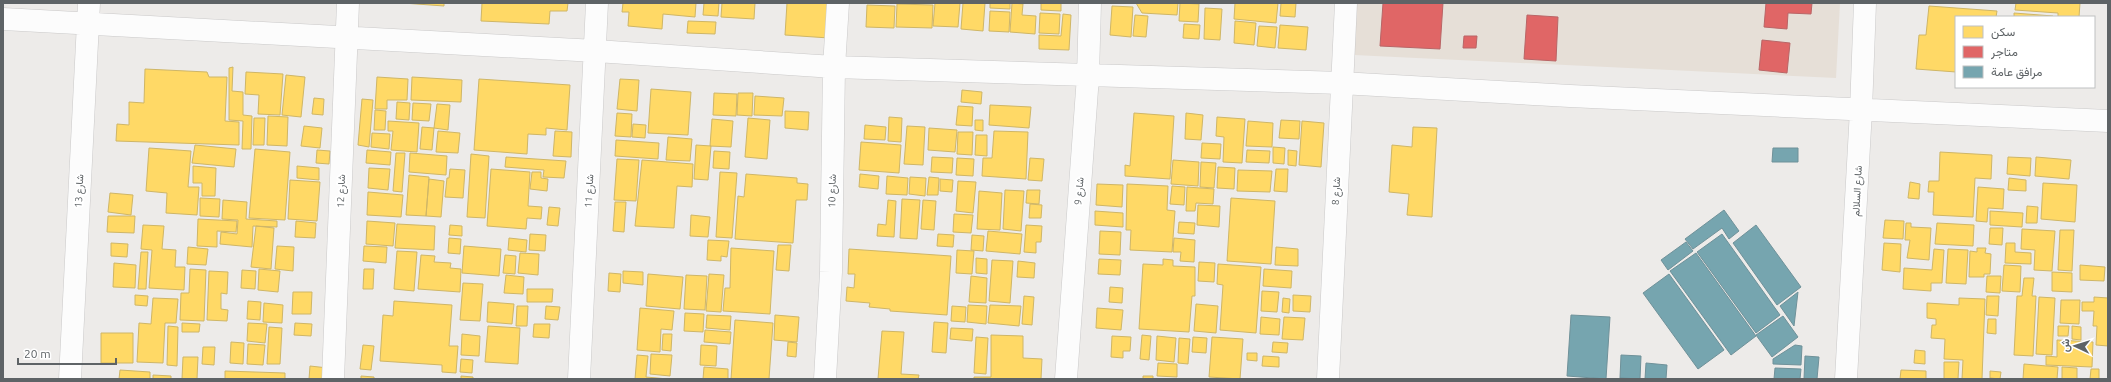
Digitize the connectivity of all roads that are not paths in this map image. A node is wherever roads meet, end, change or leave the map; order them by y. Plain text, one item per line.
1 (348, 3) edge
2 (597, 3) edge
3 (838, 3) edge
4 (1090, 3) edge
5 (1346, 3) edge
6 (1865, 3) edge
7 (88, 13) edge
8 (3, 19) edge
9 (347, 38) junction
10 (596, 51) junction
11 (834, 67) junction
12 (1088, 76) junction
13 (1341, 83) junction
14 (1862, 110) junction
15 (2108, 121) edge
16 (70, 379) edge
17 (333, 379) edge
18 (579, 379) edge
19 (825, 379) edge
20 (1066, 379) edge
21 (1328, 379) edge
22 (1846, 379) edge

1 - 9 street, شارع 12
2 - 10 street, شارع 11
3 - 11 street, شارع 10
4 - 12 street, شارع 9
5 - 13 street, شارع 8
6 - 14 street, شارع السلالم
7 - 8 street
7 - 9 street
7 - 16 street, شارع 13
9 - 10 street
9 - 17 street, شارع 12
10 - 11 street
10 - 18 street, شارع 11
11 - 12 street
11 - 19 street, شارع 10
12 - 13 street
12 - 20 street, شارع 9
13 - 14 street
13 - 21 street, شارع 8
14 - 15 street
14 - 22 street, شارع السلالم

